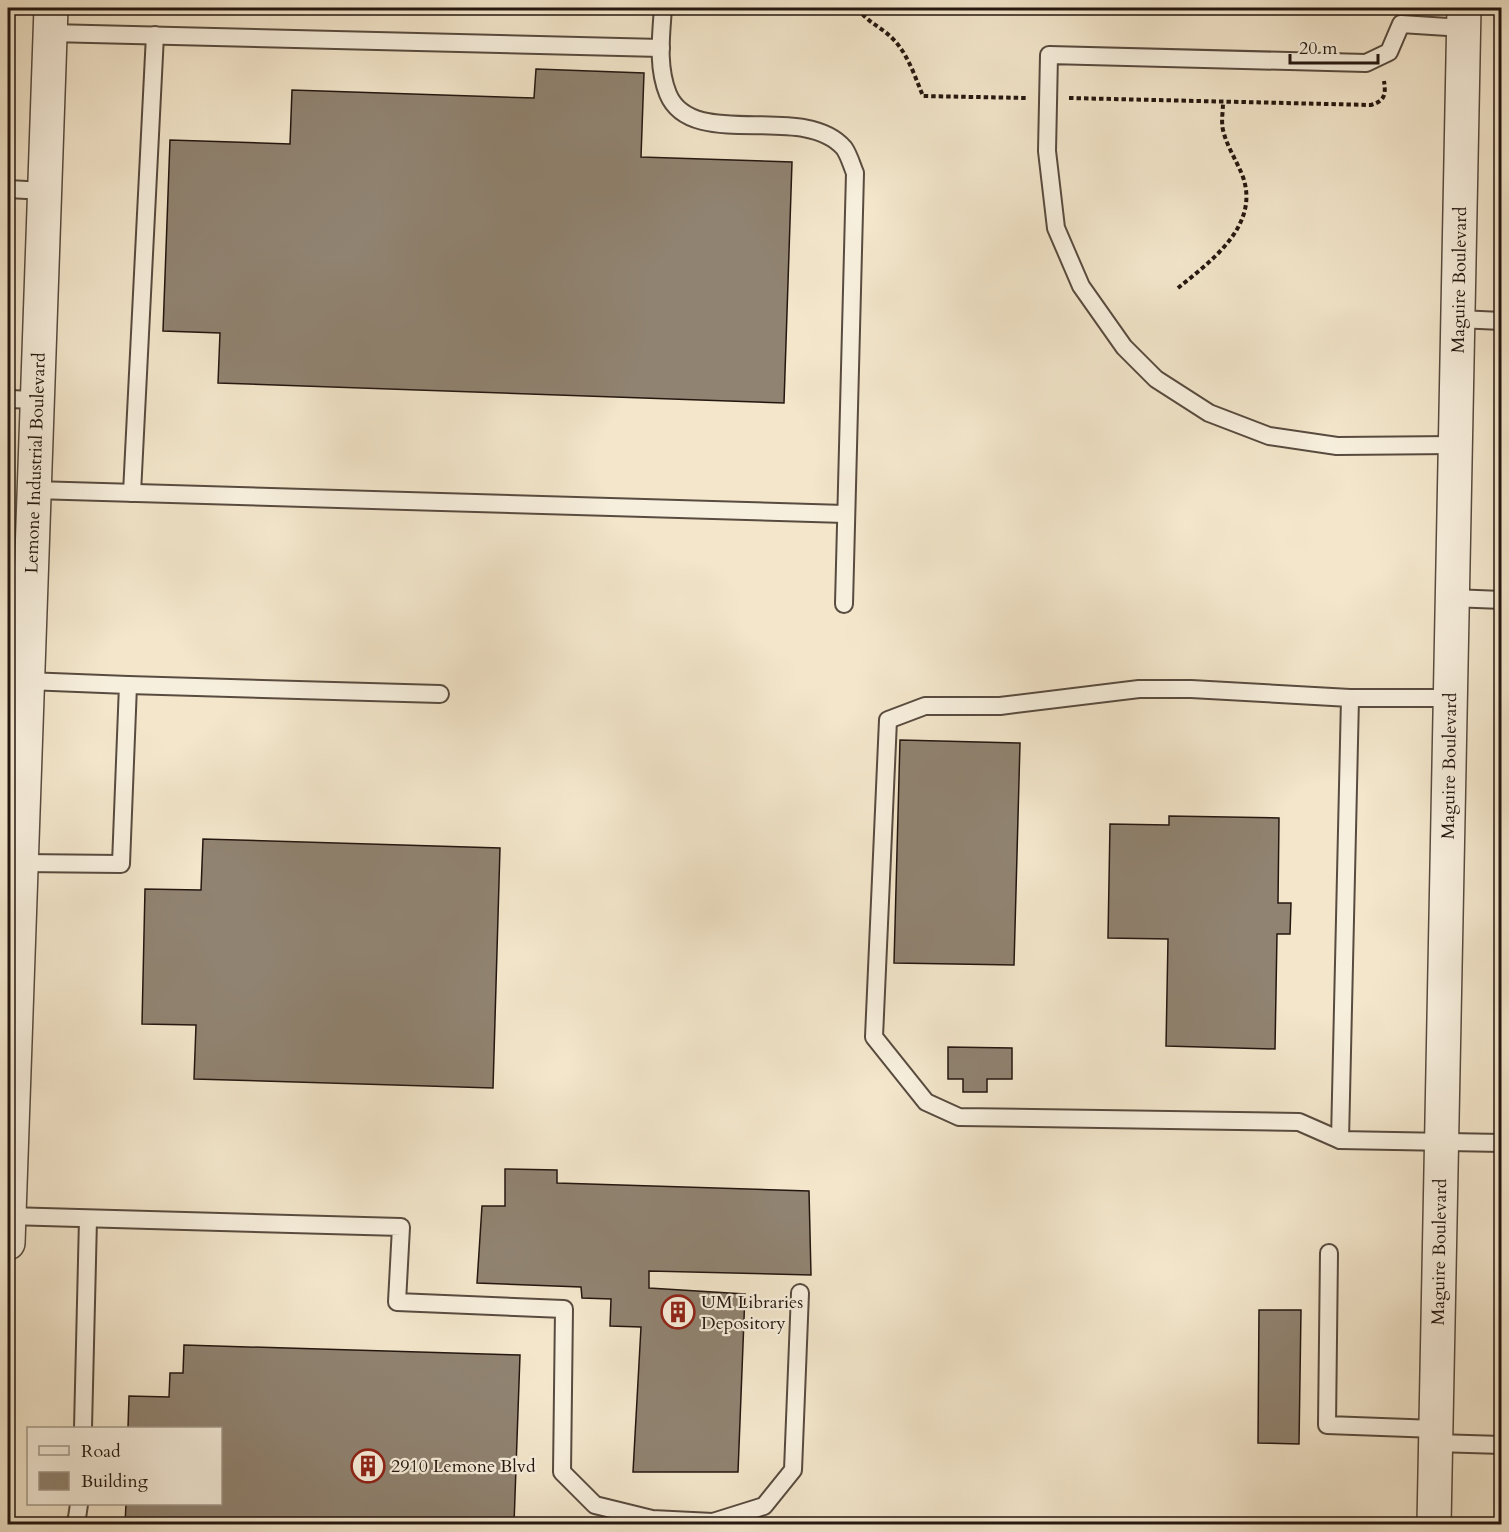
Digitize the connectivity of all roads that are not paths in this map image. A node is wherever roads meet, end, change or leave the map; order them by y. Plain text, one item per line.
1 (663, 8) edge
2 (1464, 18) edge
3 (51, 20) edge
4 (155, 35) junction
5 (661, 48) junction
6 (8, 189) edge
7 (45, 191) junction
8 (1458, 320) junction
9 (1502, 321) edge
10 (22, 399) edge
11 (1455, 445) junction
12 (34, 490) junction
13 (132, 493) junction
14 (845, 514) junction
15 (19, 588) edge
16 (1452, 598) junction
17 (1502, 600) edge
18 (844, 604) dead end
19 (27, 681) junction
20 (128, 685) junction
21 (440, 694) dead end
22 (1450, 698) junction
23 (1350, 699) junction
24 (21, 863) junction
25 (1340, 1140) junction
26 (1441, 1142) junction
27 (1502, 1143) edge
28 (88, 1219) junction
29 (8, 1230) edge
30 (1329, 1253) dead end
31 (800, 1293) dead end
32 (83, 1427) edge
33 (1436, 1436) junction
34 (1502, 1444) edge
35 (80, 1505) edge
36 (74, 1524) edge
37 (1434, 1524) edge

1 - 5 lane
2 - 8 street, Maguire Boulevard
2 - 11 lane
3 - 4 lane
3 - 7 street, Lemone Industrial Boulevard
4 - 5 lane
4 - 13 lane
5 - 14 lane
6 - 7 lane
7 - 10 street, Lemone Industrial Boulevard
8 - 9 lane
8 - 11 street, Maguire Boulevard
10 - 12 street, Lemone Industrial Boulevard
11 - 16 street, Maguire Boulevard
12 - 13 lane
12 - 15 street, Lemone Industrial Boulevard
13 - 14 lane
14 - 18 lane
15 - 19 street, Lemone Industrial Boulevard
16 - 17 lane
16 - 22 street, Maguire Boulevard
19 - 20 lane
19 - 24 street, Lemone Industrial Boulevard
20 - 21 lane
20 - 24 lane
22 - 23 lane
22 - 26 street, Maguire Boulevard
23 - 25 lane
23 - 25 lane
24 - 29 street, Lemone Industrial Boulevard
25 - 26 lane
26 - 27 lane
26 - 33 street, Maguire Boulevard
28 - 29 lane
28 - 31 lane
28 - 32 lane
30 - 33 lane
33 - 34 lane
33 - 37 street, Maguire Boulevard
35 - 36 lane

